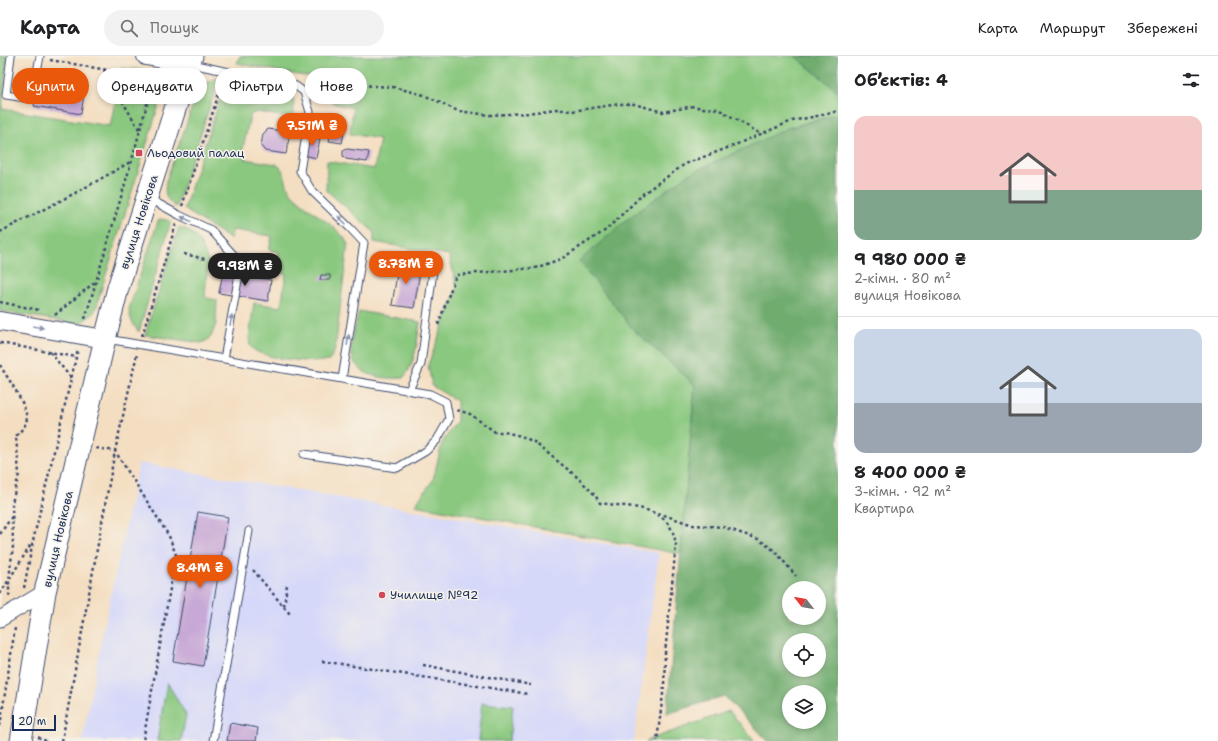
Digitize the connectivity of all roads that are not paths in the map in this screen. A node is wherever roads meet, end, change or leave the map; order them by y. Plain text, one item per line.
1 (11, 56) edge
2 (153, 57) edge
3 (42, 58) edge
4 (190, 60) edge
5 (146, 198) junction
6 (434, 263) dead end
7 (0, 321) edge
8 (104, 339) junction
9 (224, 359) junction
10 (342, 379) junction
11 (409, 390) junction
12 (304, 454) dead end
13 (249, 531) dead end
14 (45, 592) junction
15 (0, 619) edge
16 (21, 741) edge
17 (213, 741) edge

1 - 3 lane
2 - 4 street
4 - 5 main road, вулиця Новікова
10 -> 4 lane
5 - 8 main road, вулиця Новікова
9 -> 5 lane
6 - 11 lane
7 -> 8 street
8 - 9 lane
8 - 14 main road, вулиця Новікова
9 - 10 lane
10 - 11 lane
11 - 12 lane
13 - 17 lane
14 - 15 street
14 - 16 main road, вулиця Новікова

